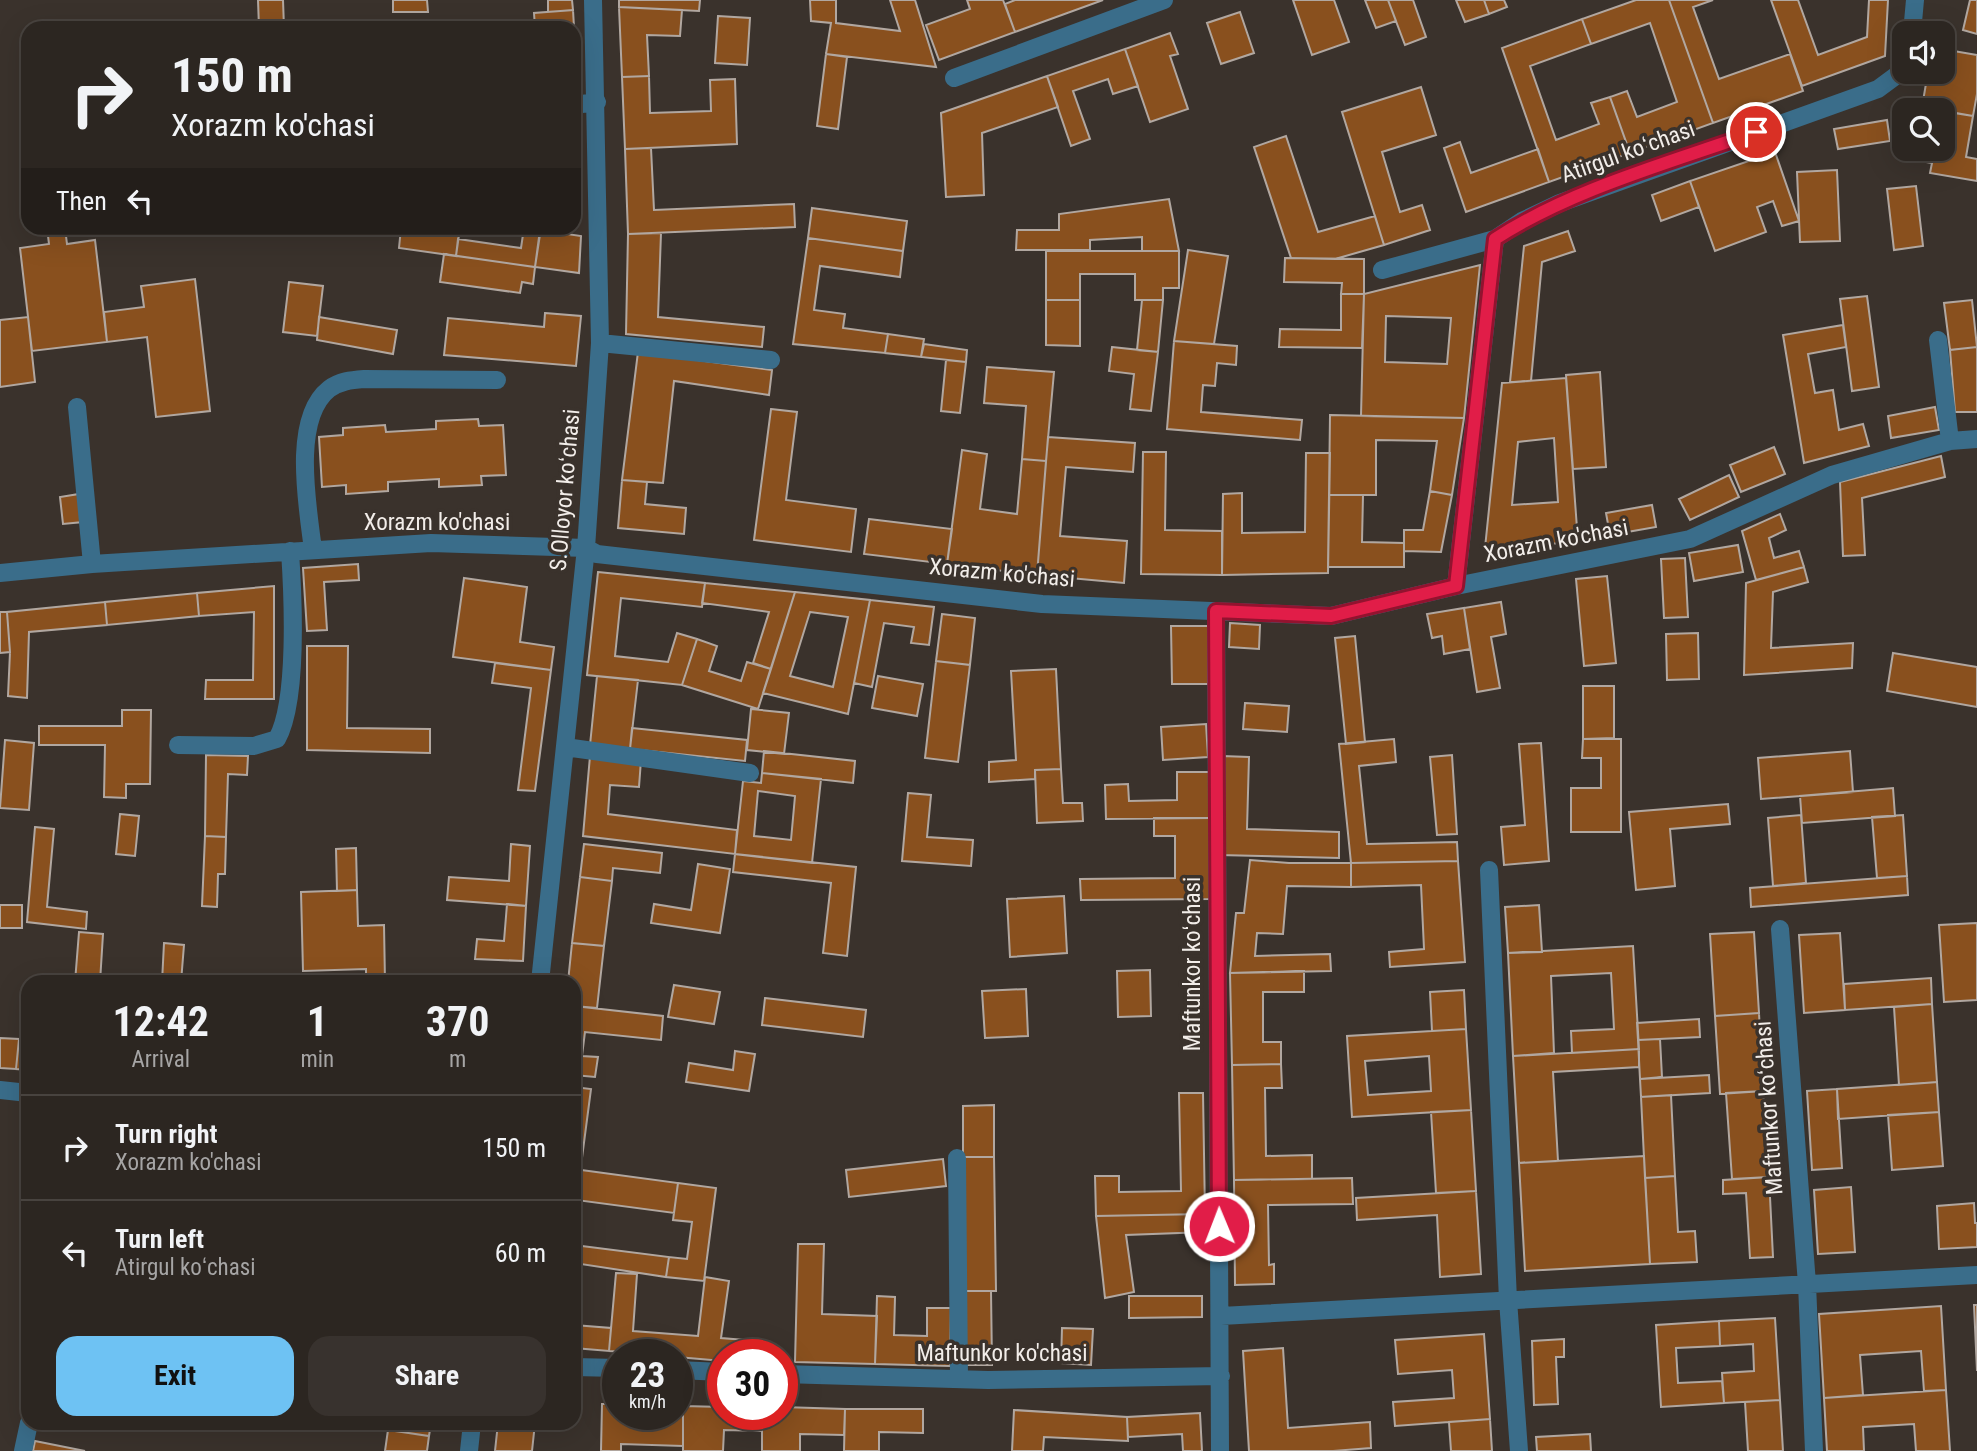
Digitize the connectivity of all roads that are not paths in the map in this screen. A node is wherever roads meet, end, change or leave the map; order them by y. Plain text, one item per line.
1 (593, 0) edge
2 (1164, 0) edge
3 (1915, 0) edge
4 (1913, 21) edge
5 (954, 78) dead end
6 (1892, 79) edge
7 (597, 102) junction
8 (581, 104) edge
9 (1495, 239) junction
10 (1382, 270) dead end
11 (1938, 340) dead end
12 (600, 343) junction
13 (771, 360) dead end
14 (497, 380) dead end
15 (77, 407) dead end
16 (1977, 439) edge
17 (1950, 441) junction
18 (586, 548) junction
19 (313, 550) junction
20 (290, 551) junction
21 (92, 564) junction
22 (0, 573) edge
23 (1456, 586) junction
24 (1216, 611) junction
25 (178, 745) dead end
26 (565, 747) junction
27 (750, 772) dead end
28 (1489, 870) dead end
29 (1780, 929) dead end
30 (541, 975) edge
31 (0, 1090) edge
32 (21, 1092) edge
33 (957, 1158) dead end
34 (1977, 1275) edge
35 (1807, 1284) junction
36 (1508, 1300) junction
37 (1221, 1316) junction
38 (581, 1367) edge
39 (602, 1368) edge
40 (798, 1374) edge
41 (1221, 1376) junction
42 (959, 1379) junction
43 (28, 1430) edge
44 (471, 1430) edge
45 (23, 1451) edge
46 (469, 1451) edge
47 (1220, 1451) edge
48 (1519, 1451) edge
49 (1815, 1451) edge

1 - 7 street, S.Olloyor koʻchasi
2 - 5 street
3 - 4 street
6 - 9 street, Atirgul koʻchasi
7 - 8 street
7 - 12 street, S.Olloyor koʻchasi
9 - 10 street, Atirgul koʻchasi
9 - 23 street
11 - 17 street
12 - 13 street
12 - 18 street, S.Olloyor koʻchasi
14 - 19 street
15 - 21 street
16 - 17 street, Xorazm ko'chasi
17 - 23 street, Xorazm ko'chasi
18 - 19 street, Xorazm ko'chasi
18 - 24 street, Xorazm ko'chasi
18 - 26 street, S.Olloyor koʻchasi
19 - 20 street, Xorazm ko'chasi
20 - 21 street, Xorazm ko'chasi
20 - 25 street
21 - 22 street, Xorazm ko'chasi
23 - 24 street, Xorazm ko'chasi
24 - 37 street, Maftunkor koʻchasi
26 - 27 street
26 - 30 street, S.Olloyor koʻchasi
28 - 36 street
29 - 35 street, Maftunkor koʻchasi
31 - 32 street
33 - 42 street
34 - 35 street
35 - 36 street
35 - 49 street, Maftunkor koʻchasi
36 - 37 street
36 - 48 street
37 - 41 street, Maftunkor koʻchasi
38 - 39 street
40 - 42 street, Maftunkor ko'chasi
41 - 42 street, Maftunkor ko'chasi
41 - 47 street, Maftunkor koʻchasi
43 - 45 street
44 - 46 street

